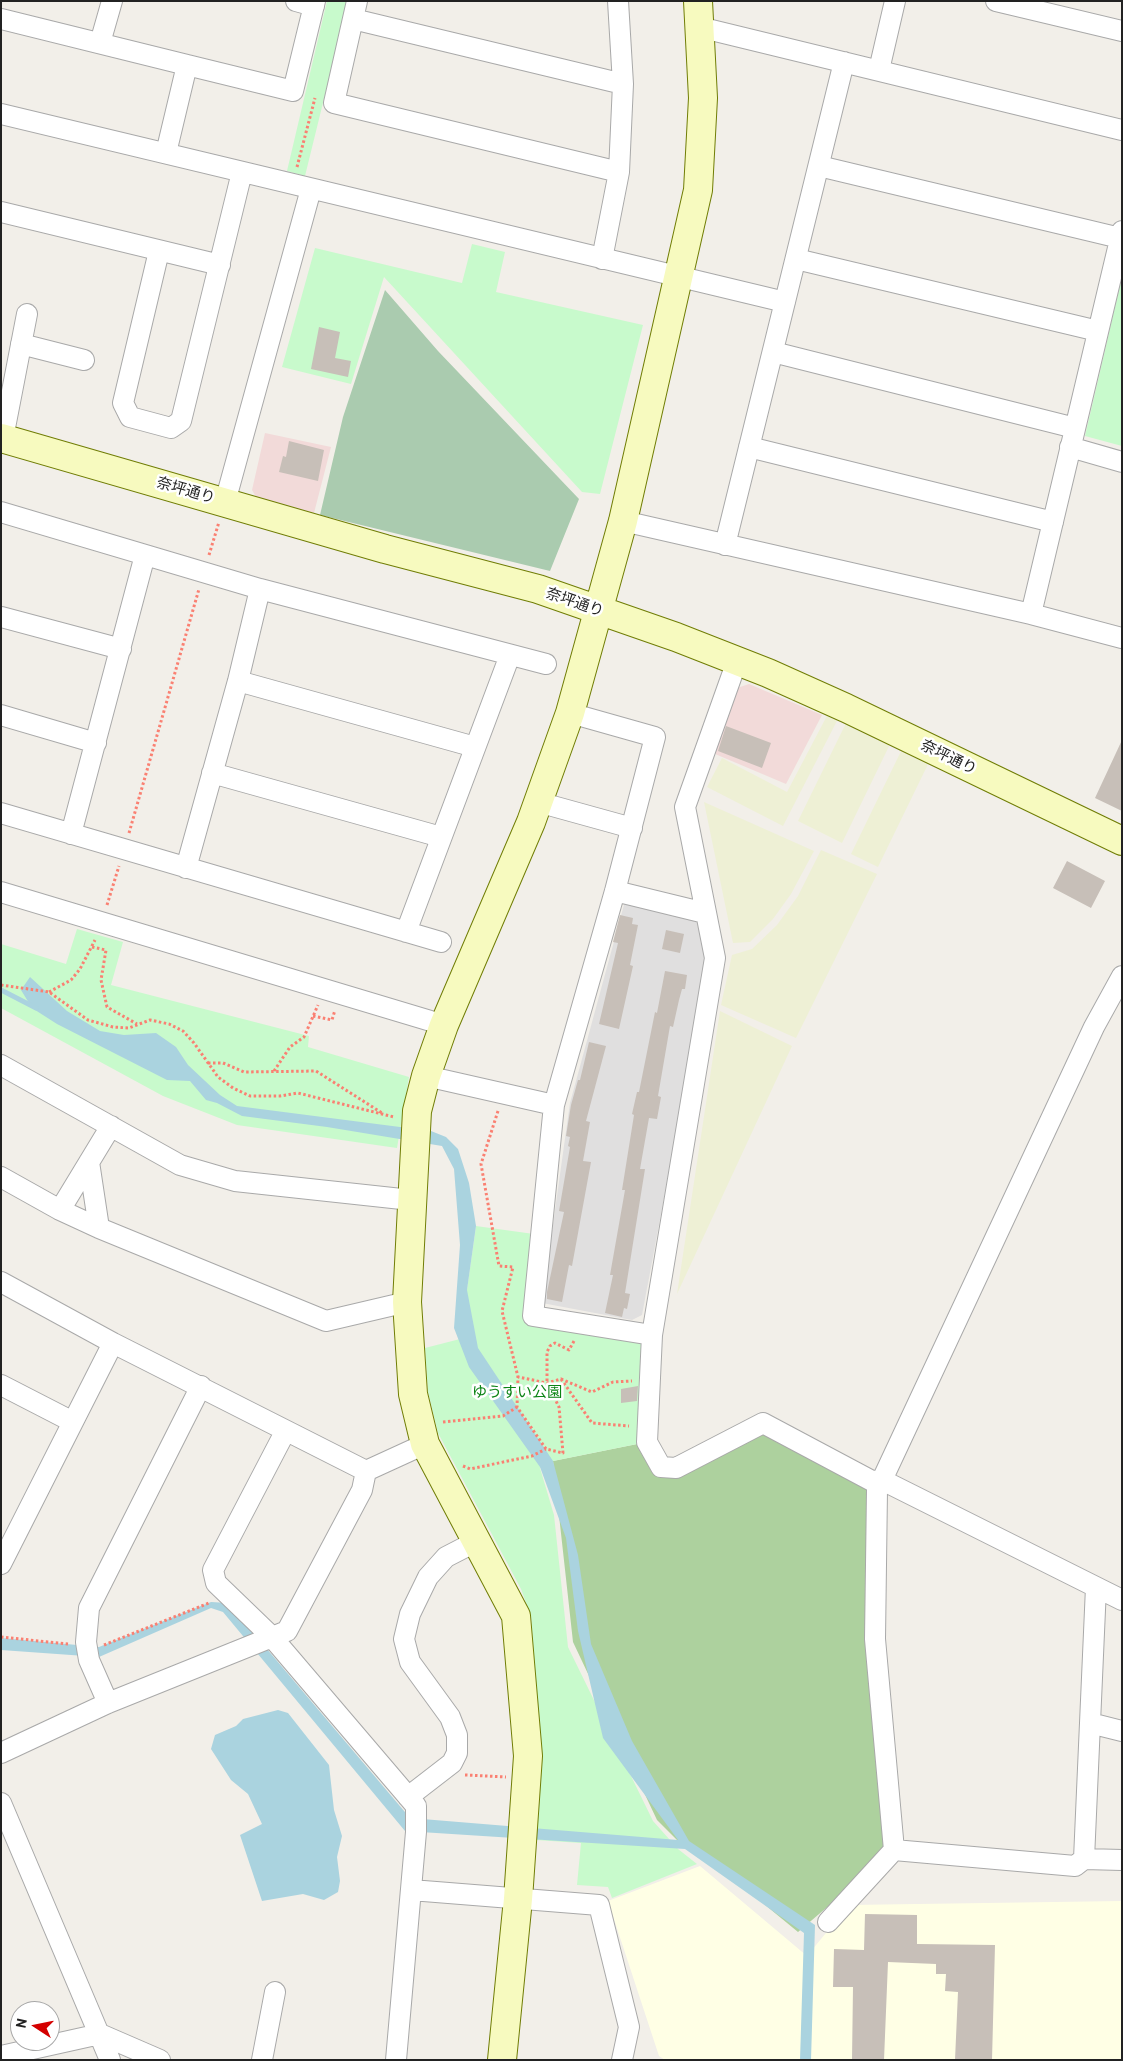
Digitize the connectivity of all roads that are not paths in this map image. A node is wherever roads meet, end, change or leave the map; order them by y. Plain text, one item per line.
1 (112, 1) edge
2 (618, 1) edge
3 (895, 1) edge
4 (996, 1) edge
5 (308, 3) edge
6 (355, 10) edge
7 (4, 13) edge
8 (698, 14) edge
9 (1122, 31) edge
10 (100, 43) junction
11 (844, 62) junction
12 (187, 65) junction
13 (879, 70) junction
14 (623, 84) junction
15 (1, 114) edge
16 (1122, 130) edge
17 (166, 154) junction
18 (819, 166) junction
19 (242, 172) junction
20 (619, 172) junction
21 (311, 188) junction
22 (1, 212) edge
23 (1121, 234) edge
24 (159, 251) junction
25 (602, 259) junction
26 (796, 259) junction
27 (220, 265) junction
28 (679, 277) junction
29 (785, 302) junction
30 (26, 314) dead end
31 (1098, 331) junction
32 (21, 344) junction
33 (773, 352) junction
34 (84, 360) dead end
35 (2, 438) edge
36 (1073, 438) junction
37 (749, 447) junction
38 (1122, 462) edge
39 (226, 502) junction
40 (1, 512) edge
41 (623, 521) junction
42 (1053, 522) junction
43 (725, 545) junction
44 (145, 555) junction
45 (260, 589) junction
46 (600, 610) junction
47 (1031, 614) junction
48 (1, 617) edge
49 (1122, 638) edge
50 (120, 649) junction
51 (510, 655) junction
52 (737, 661) junction
53 (546, 664) dead end
54 (238, 681) junction
55 (570, 713) junction
56 (1, 715) edge
57 (96, 743) junction
58 (475, 747) junction
59 (212, 773) junction
60 (538, 802) junction
61 (1, 813) edge
62 (632, 828) junction
63 (72, 834) junction
64 (441, 837) junction
65 (1122, 841) edge
66 (186, 868) junction
67 (616, 891) junction
68 (1, 892) edge
69 (705, 912) junction
70 (406, 932) junction
71 (441, 942) dead end
72 (1122, 976) edge
73 (444, 1025) junction
74 (1, 1065) edge
75 (426, 1076) junction
76 (554, 1105) junction
77 (111, 1126) junction
78 (89, 1162) junction
79 (1, 1177) edge
80 (411, 1200) junction
81 (60, 1210) junction
82 (99, 1228) junction
83 (1, 1282) edge
84 (407, 1302) junction
85 (652, 1335) junction
86 (112, 1343) junction
87 (1, 1385) edge
88 (201, 1386) junction
89 (73, 1422) junction
90 (285, 1432) junction
91 (430, 1433) junction
92 (366, 1471) junction
93 (882, 1480) junction
94 (477, 1541) junction
95 (1, 1564) edge
96 (1096, 1587) junction
97 (1122, 1600) edge
98 (261, 1641) junction
99 (108, 1703) junction
100 (1090, 1723) junction
101 (1122, 1731) edge
102 (1, 1753) edge
103 (408, 1796) junction
104 (1, 1803) edge
105 (894, 1850) junction
106 (1084, 1860) junction
107 (1122, 1860) edge
108 (411, 1890) junction
109 (518, 1900) junction
110 (828, 1922) dead end
111 (275, 1992) dead end
112 (100, 2034) junction
113 (1, 2056) edge
114 (110, 2060) edge
115 (160, 2060) edge
116 (262, 2060) edge
117 (396, 2060) edge
118 (502, 2060) edge
119 (622, 2060) edge

1 - 10 street
2 - 14 street
3 - 13 street
4 - 9 street
5 - 12 street
6 - 14 street
6 - 20 street
7 - 10 street
8 - 11 street
8 - 28 street
10 - 12 street
11 - 13 street
11 - 18 street
12 - 17 street
13 - 16 street
14 - 20 street
15 - 17 street
17 - 19 street
18 - 23 street
18 - 26 street
19 - 21 street
19 - 27 street
20 - 25 street
21 - 25 street
21 - 39 street
22 - 24 street
23 - 31 street
24 - 27 street
24 - 27 street
25 - 28 street
26 - 29 street
26 - 31 street
28 - 29 street
28 - 41 street
29 - 33 street
30 - 32 street
31 - 36 street
32 - 34 street
32 - 35 street
33 - 36 street
33 - 37 street
35 - 39 street, 奈坪通り
36 - 38 street
36 - 42 street
37 - 42 street
37 - 43 street
39 - 46 street, 奈坪通り
40 - 44 street
41 - 43 street
41 - 46 street
42 - 47 street
43 - 47 street
44 - 45 street
44 - 50 street
45 - 51 street
45 - 54 street
46 - 52 street, 奈坪通り
46 - 55 street
47 - 49 street
48 - 50 street
50 - 57 street
51 - 53 street
51 - 58 street
52 - 65 street, 奈坪通り
52 - 69 street
54 - 58 street
54 - 59 street
55 - 60 street
55 - 62 street
56 - 57 street
57 - 63 street
58 - 64 street
59 - 64 street
59 - 66 street
60 - 62 street
60 - 73 street
61 - 63 street
62 - 67 street
63 - 66 street
64 - 70 street
66 - 70 street
67 - 69 street
67 - 76 street
68 - 73 street
69 - 85 street
70 - 71 street
72 - 93 street
73 - 75 street
74 - 77 street
75 - 76 street
75 - 80 street
76 - 85 street
77 - 78 street
77 - 80 street
78 - 81 street
78 - 82 street
79 - 81 street
80 - 84 street
81 - 82 street
82 - 84 street
83 - 86 street
84 - 91 street
85 - 93 street
86 - 88 street
86 - 89 street
87 - 89 street
88 - 90 street
88 - 99 street
89 - 95 street
90 - 92 street
90 - 98 street
91 - 92 street
91 - 94 street
92 - 98 street
93 - 96 street
93 - 105 street
94 - 103 street
94 - 109 street
96 - 97 street
96 - 100 street
98 - 99 street
98 - 103 street
99 - 102 street
100 - 101 street
100 - 106 street
103 - 108 street
104 - 112 street
105 - 106 street
105 - 110 street
106 - 107 street
108 - 109 street
108 - 117 street
109 - 118 street
109 - 119 street
111 - 116 street
112 - 113 street
112 - 114 street
112 - 115 street

